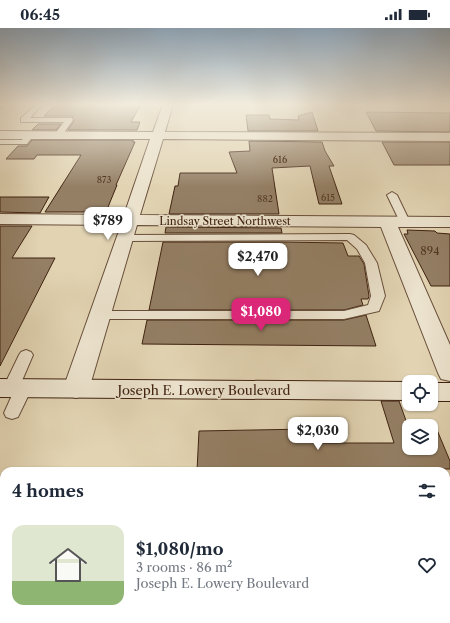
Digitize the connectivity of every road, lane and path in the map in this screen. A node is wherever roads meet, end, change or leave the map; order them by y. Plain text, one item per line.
1 (60, 132) edge
2 (159, 132) edge
3 (0, 135) edge
4 (30, 135) junction
5 (58, 135) junction
6 (158, 135) junction
7 (450, 137) edge
8 (0, 142) edge
9 (392, 195) dead end
10 (0, 219) edge
11 (131, 220) junction
12 (396, 222) junction
13 (450, 222) edge
14 (125, 238) junction
15 (100, 315) junction
16 (26, 355) dead end
17 (450, 373) edge
18 (11, 388) edge
19 (76, 389) junction
20 (402, 392) edge
21 (438, 392) edge
22 (450, 392) edge
23 (12, 413) dead end

1 - 5 lane
2 - 6 street
3 - 4 street
4 - 5 street
4 - 8 lane
5 - 6 street
6 - 7 street
6 - 11 street
9 - 12 lane
10 - 11 street, Lindsay Street Northwest
11 - 12 street, Lindsay Street Northwest
11 - 14 street
12 - 13 street, Lindsay Street Northwest
12 - 17 street
14 - 15 street
14 - 15 lane
15 - 19 street
16 - 18 lane
18 - 19 street, Joseph E. Lowery Boulevard
18 - 23 lane
19 - 20 street, Joseph E. Lowery Boulevard
21 - 22 street

